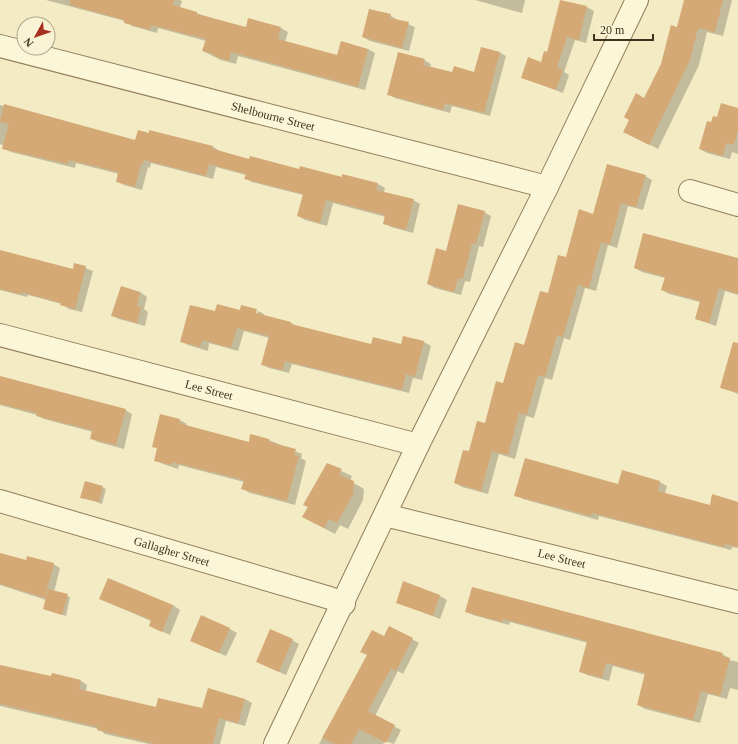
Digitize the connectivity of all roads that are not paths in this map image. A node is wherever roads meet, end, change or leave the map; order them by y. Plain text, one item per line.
1 (637, 0) edge
2 (0, 46) edge
3 (547, 187) junction
4 (690, 191) dead end
5 (738, 204) edge
6 (0, 335) edge
7 (418, 445) junction
8 (0, 501) edge
9 (385, 515) junction
10 (738, 602) edge
11 (344, 604) junction
12 (275, 744) edge

1 - 3 street
2 - 3 street, Shelbourne Street
3 - 7 street
4 - 5 street
6 - 7 street, Lee Street
7 - 9 street
8 - 11 street, Gallagher Street
9 - 10 street, Lee Street
9 - 11 street
11 - 12 street

